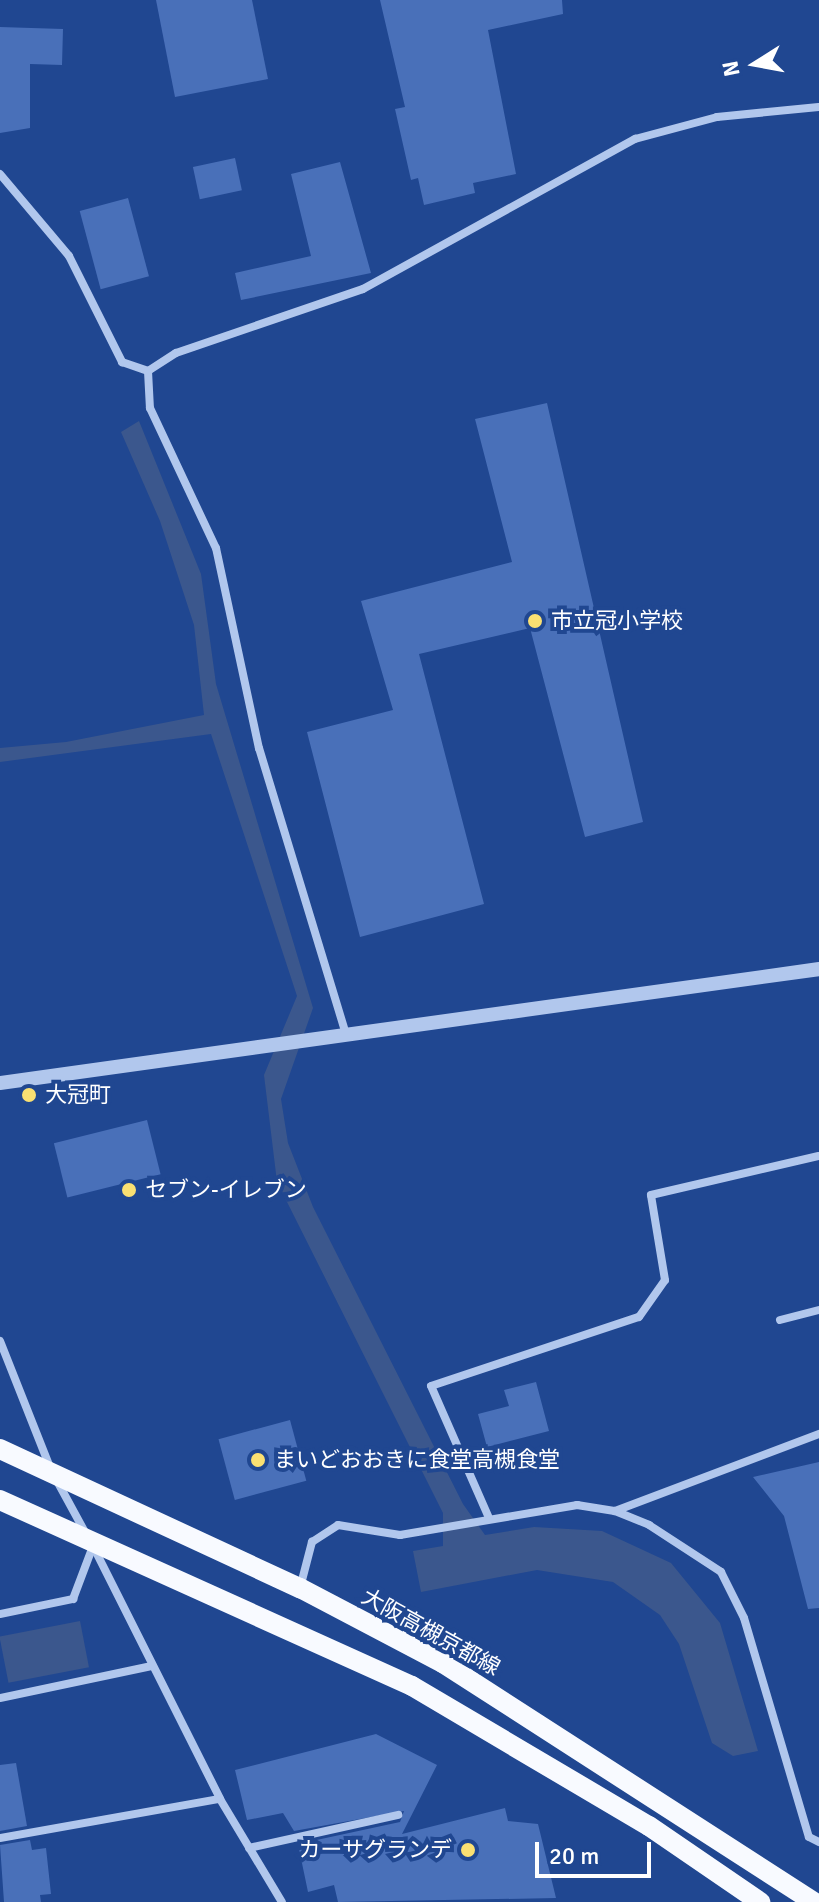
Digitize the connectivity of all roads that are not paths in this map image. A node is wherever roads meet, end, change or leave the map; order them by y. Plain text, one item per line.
1 (819, 107) edge
2 (0, 174) edge
3 (148, 371) junction
4 (819, 969) edge
5 (346, 1034) junction
6 (0, 1083) edge
7 (819, 1156) edge
8 (819, 1310) edge
9 (780, 1320) dead end
10 (0, 1341) edge
11 (819, 1434) edge
12 (0, 1449) edge
13 (53, 1475) junction
14 (0, 1500) edge
15 (615, 1511) junction
16 (485, 1519) junction
17 (93, 1545) junction
18 (300, 1588) junction
19 (0, 1614) edge
20 (152, 1666) junction
21 (0, 1698) edge
22 (220, 1799) junction
23 (398, 1815) dead end
24 (0, 1838) edge
25 (819, 1842) edge
26 (249, 1848) junction
27 (282, 1902) edge
28 (760, 1902) edge
29 (814, 1902) edge

1 - 3 street
2 - 3 street
3 - 5 street
4 - 5 street
5 - 6 street
7 - 16 street
8 - 9 street
10 - 13 street
11 - 15 street
12 - 13 main road, 大阪高槻京都線
13 - 17 street
13 - 18 main road, 大阪高槻京都線
14 - 17 main road
15 - 16 street
15 - 25 street
16 - 18 street
17 - 19 street
17 - 20 street
17 - 28 main road
18 - 29 main road, 大阪高槻京都線
20 - 21 street
20 - 22 street
22 - 24 street
22 - 26 street
23 - 26 street
26 - 27 street

